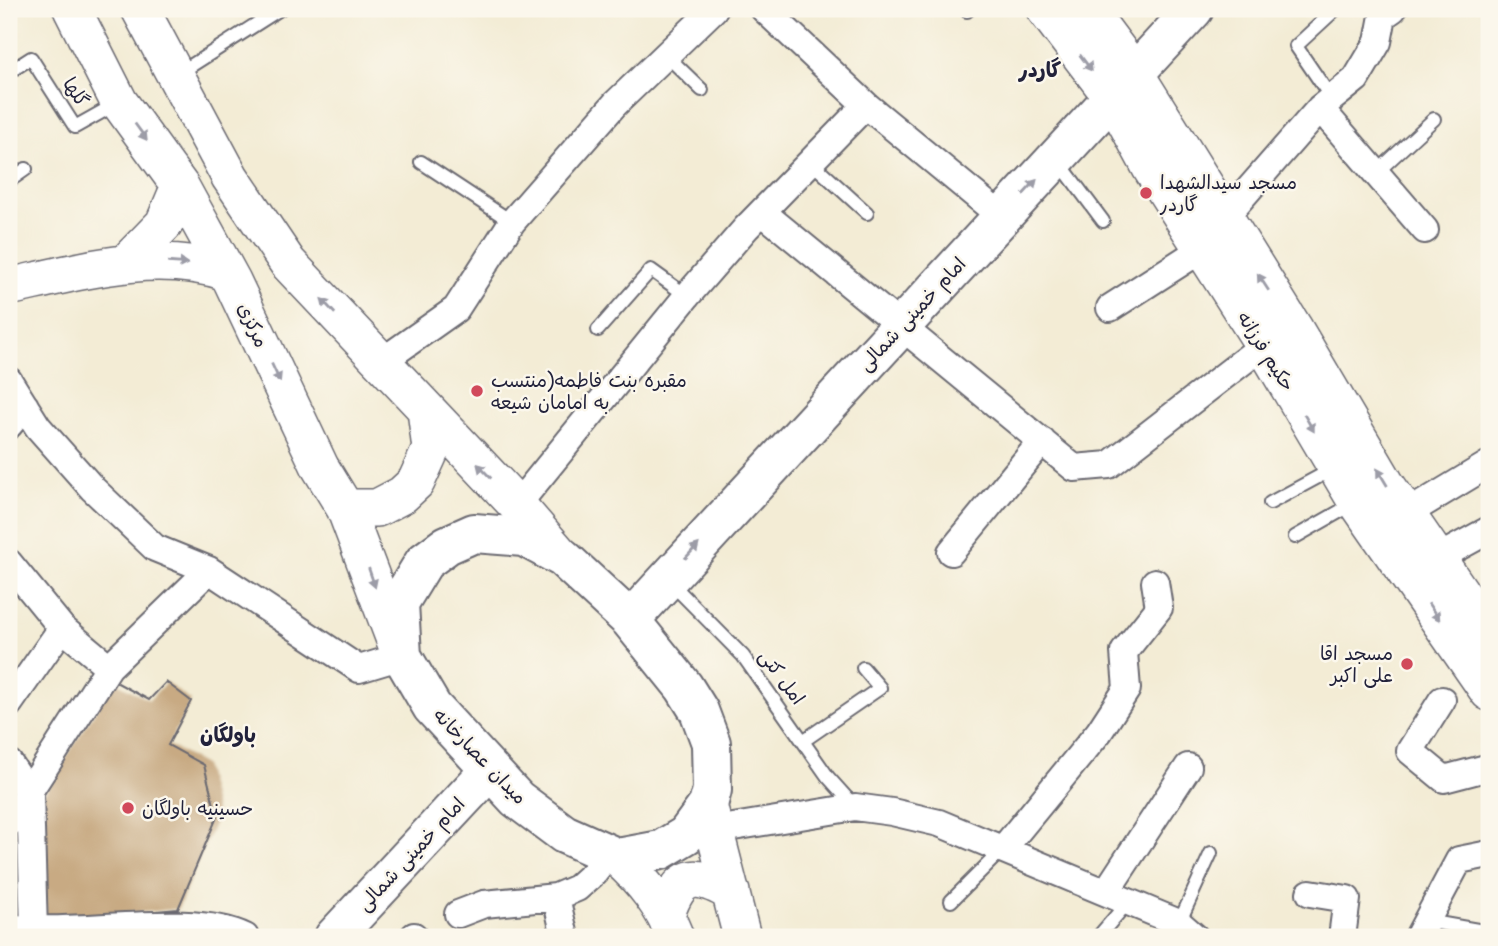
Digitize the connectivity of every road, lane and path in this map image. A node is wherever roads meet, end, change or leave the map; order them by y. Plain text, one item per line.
1 (281, 9) edge
2 (714, 9) edge
3 (764, 9) edge
4 (1045, 9) edge
5 (1087, 9) edge
6 (1194, 9) edge
7 (1336, 9) edge
8 (1384, 11) edge
9 (143, 14) edge
10 (81, 24) edge
11 (666, 55) junction
12 (9, 72) edge
13 (178, 74) junction
14 (1123, 85) junction
15 (702, 90) dead end
16 (119, 103) junction
17 (1326, 103) junction
18 (866, 105) junction
19 (1434, 120) dead end
20 (1056, 159) junction
21 (421, 162) dead end
22 (811, 162) junction
23 (26, 169) dead end
24 (1376, 173) junction
25 (9, 181) edge
26 (180, 186) junction
27 (762, 212) junction
28 (867, 213) dead end
29 (1002, 217) junction
30 (1223, 219) junction
31 (1103, 221) dead end
32 (512, 222) junction
33 (1425, 230) dead end
34 (1202, 249) junction
35 (127, 262) junction
36 (227, 272) junction
37 (9, 287) edge
38 (687, 296) junction
39 (1110, 308) dead end
40 (902, 325) junction
41 (598, 330) dead end
42 (1264, 345) junction
43 (381, 362) junction
44 (9, 381) edge
45 (426, 410) junction
46 (17, 415) edge
47 (1042, 441) junction
48 (1489, 464) edge
49 (1336, 467) junction
50 (1357, 502) junction
51 (1270, 503) dead end
52 (517, 505) junction
53 (345, 508) junction
54 (1406, 514) junction
55 (1489, 530) edge
56 (1295, 537) dead end
57 (951, 552) dead end
58 (563, 558) junction
59 (9, 563) edge
60 (1423, 566) junction
61 (209, 570) junction
62 (667, 578) junction
63 (1155, 582) dead end
64 (630, 620) junction
65 (1487, 627) edge
66 (62, 628) junction
67 (402, 656) junction
68 (109, 667) junction
69 (863, 668) dead end
70 (1489, 692) edge
71 (1442, 700) dead end
72 (9, 704) edge
73 (803, 741) junction
74 (9, 763) edge
75 (1188, 767) dead end
76 (489, 771) junction
77 (1489, 772) edge
78 (30, 794) junction
79 (855, 807) junction
80 (712, 818) junction
81 (9, 823) edge
82 (1003, 849) junction
83 (1211, 853) dead end
84 (609, 854) junction
85 (1489, 854) edge
86 (730, 892) junction
87 (1310, 893) dead end
88 (556, 897) junction
89 (1117, 897) junction
90 (951, 901) dead end
91 (458, 914) dead end
92 (671, 926) edge
93 (1423, 929) edge
94 (1187, 930) edge
95 (34, 932) edge
96 (1489, 932) edge
97 (245, 937) edge
98 (334, 937) edge
99 (565, 937) edge
100 (742, 937) edge
101 (1098, 937) edge
102 (1342, 937) edge

1 - 13 lane
2 - 11 street
3 - 18 street
4 -> 14 main road, حکیم فرزانه
5 - 14 main road, حکیم فرزانه
6 - 14 main road, امام خمینی شمالی
7 - 17 lane
8 - 17 street
9 - 10 main road
9 - 13 main road
10 - 16 main road, مرکزی
11 - 15 lane
11 - 32 street
12 - 16 lane, گلها
43 -> 13 main road
14 - 20 main road, امام خمینی شمالی
14 - 30 main road, حکیم فرزانه
14 - 34 main road, حکیم فرزانه
16 -> 26 main road, مرکزی
17 - 24 street
17 - 30 street
18 - 22 street
18 - 29 street
19 - 24 lane
29 -> 20 main road, امام خمینی شمالی
20 - 31 lane
21 - 32 lane
22 - 27 street
22 - 28 lane
23 - 25 lane
24 - 33 street
26 - 35 main road
26 - 36 main road, مرکزی
27 - 38 street
27 - 40 street
29 - 40 main road, امام خمینی شمالی
30 - 34 street
54 -> 30 main road, حکیم فرزانه
32 - 43 street
34 - 39 street
34 - 42 main road, حکیم فرزانه
35 -> 36 main road
35 - 37 main road
36 -> 53 main road, مرکزی
38 - 41 lane
38 - 52 street
40 - 47 street
62 -> 40 main road, امام خمینی شمالی
42 - 47 street
42 -> 49 main road, حکیم فرزانه
43 - 45 main road
44 - 46 street
52 -> 45 main road
45 - 53 main road
46 - 61 street
47 - 57 street
48 - 54 street
49 - 50 main road, حکیم فرزانه
49 - 51 lane
50 - 56 lane
50 - 60 main road, حکیم فرزانه
52 - 58 main road
53 -> 67 main road, مرکزی
54 - 60 main road, حکیم فرزانه
55 - 60 street
58 - 64 main road, میدان عصارخانه
58 - 67 main road, میدان عصارخانه
59 - 66 street
60 - 65 main road, حکیم فرزانه
60 -> 70 main road, حکیم فرزانه
61 - 67 street
61 - 68 street
62 - 64 main road, امام خمینی شمالی
62 - 73 lane, امل کتی
63 - 82 street
64 - 80 main road, میدان عصارخانه
66 - 68 street
66 - 72 street
67 - 76 main road, میدان عصارخانه
68 - 78 street
69 - 73 lane
71 - 77 street
73 - 79 lane, امل کتی
74 - 78 street
75 - 89 street
76 - 84 main road, میدان عصارخانه
76 - 98 main road, امام خمینی شمالی
78 - 81 street
78 - 95 street
79 - 80 street
79 - 82 street
80 - 84 main road
80 - 86 main road
82 - 89 street
82 - 90 lane
83 - 94 lane
84 - 88 street
84 - 92 main road
85 - 93 street
86 - 92 main road
86 - 100 main road
87 - 102 street
88 - 91 street
88 - 99 street
89 - 94 street
89 - 101 lane
93 - 96 lane
95 - 97 street

